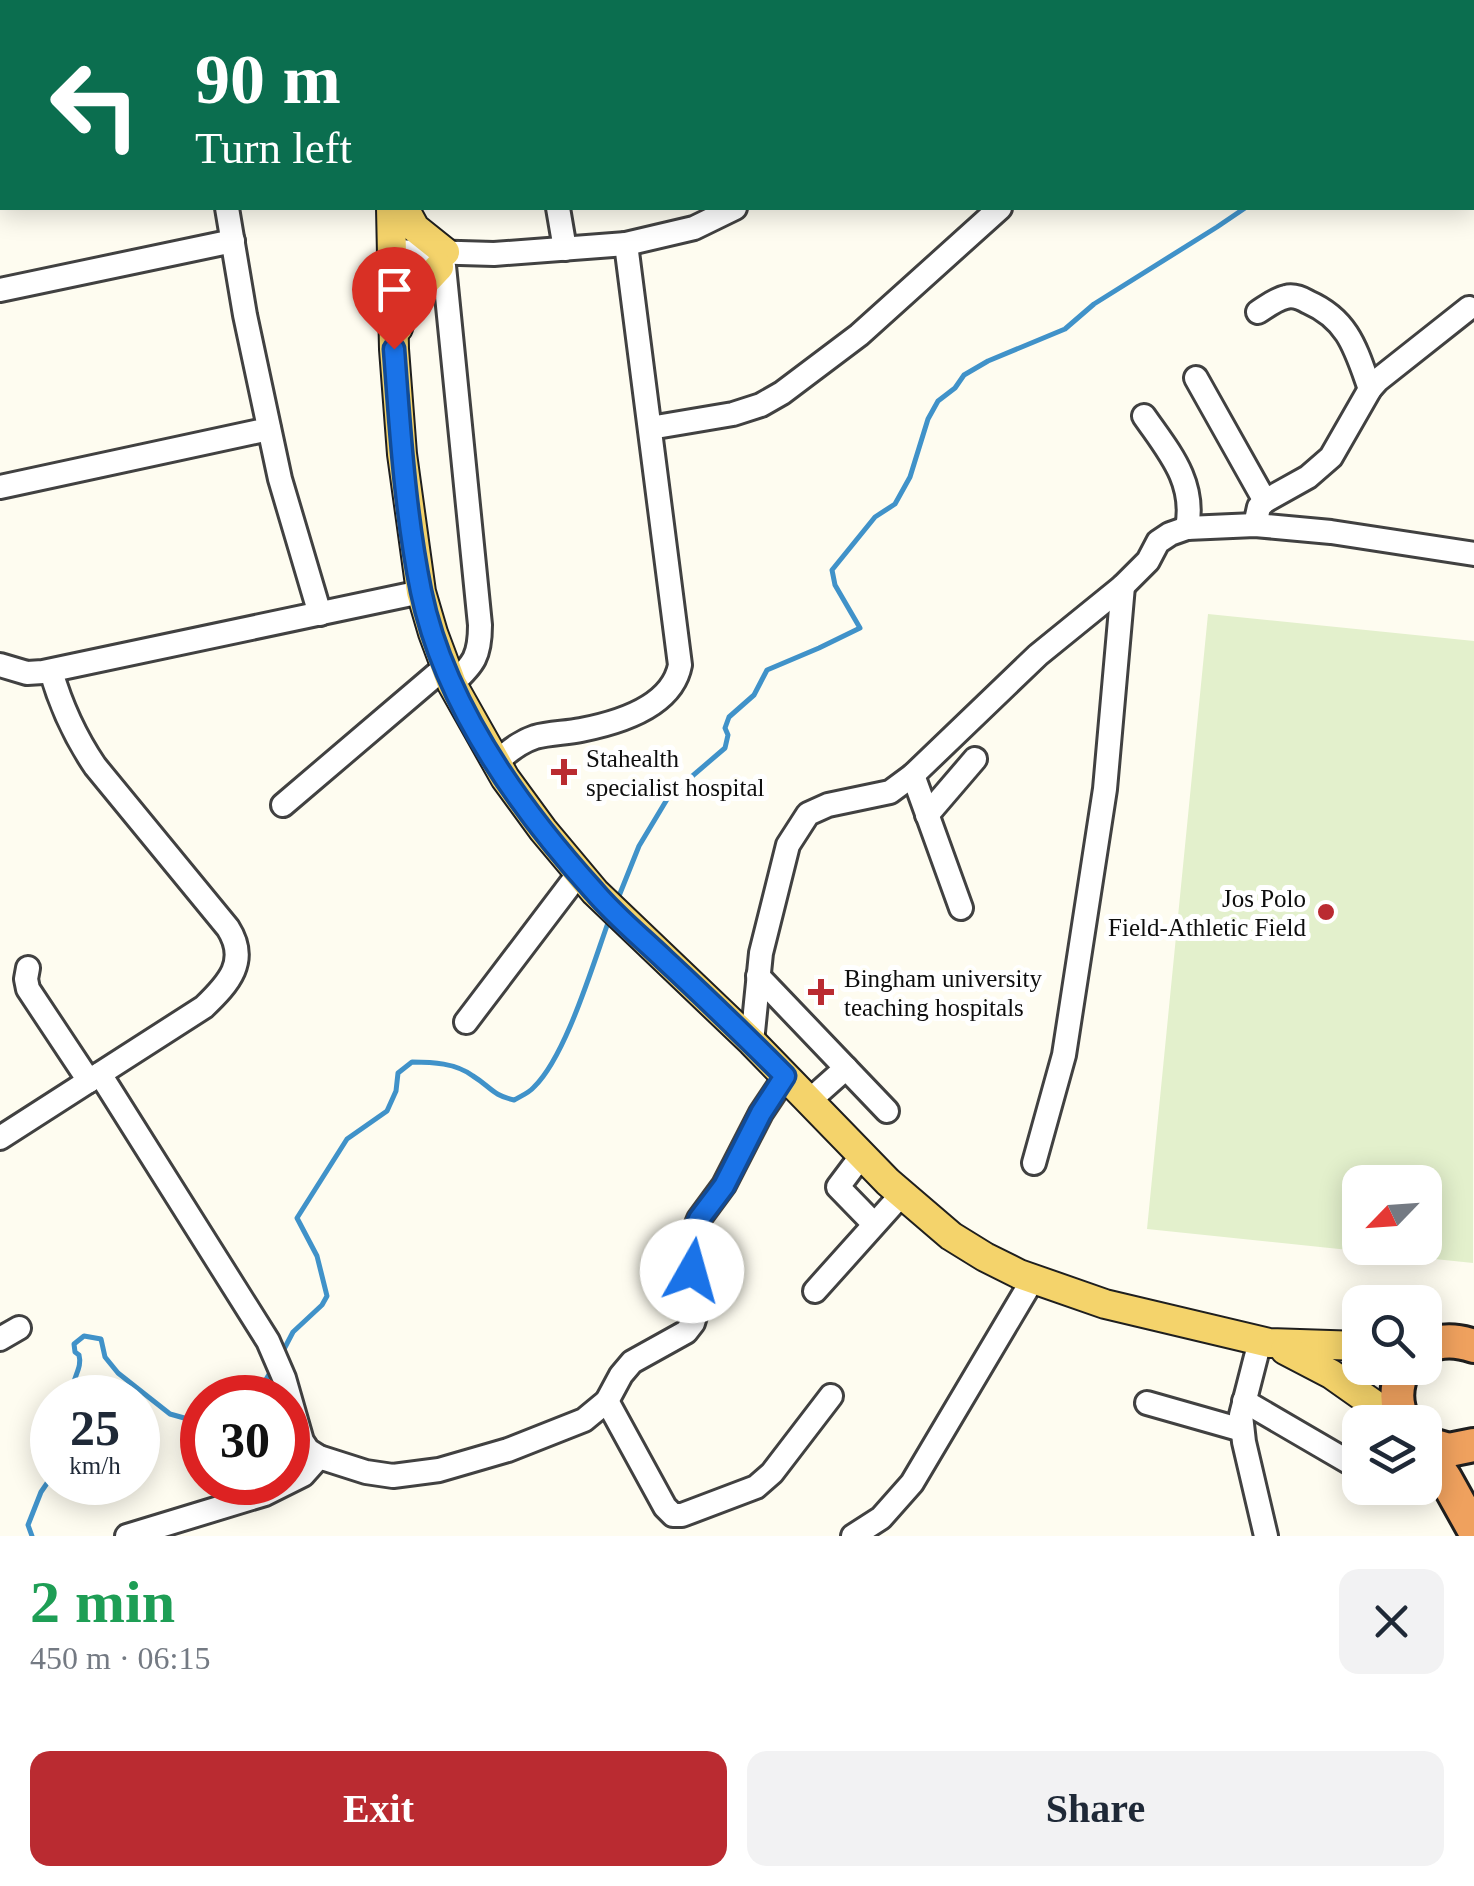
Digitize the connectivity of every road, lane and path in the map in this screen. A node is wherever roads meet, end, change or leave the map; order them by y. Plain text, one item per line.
1 (227, 210) edge
2 (391, 210) edge
3 (405, 210) edge
4 (558, 210) edge
5 (731, 210) edge
6 (998, 210) edge
7 (233, 240) junction
8 (626, 244) junction
9 (566, 249) junction
10 (391, 262) junction
11 (443, 262) junction
12 (0, 290) edge
13 (1469, 308) dead end
14 (1258, 312) dead end
15 (394, 349) junction
16 (1196, 378) dead end
17 (1370, 388) junction
18 (1144, 416) dead end
19 (650, 428) junction
20 (270, 430) junction
21 (0, 487) edge
22 (1265, 501) junction
23 (1255, 525) junction
24 (1187, 528) junction
25 (1474, 554) edge
26 (1123, 586) junction
27 (421, 592) junction
28 (320, 614) junction
29 (2, 668) edge
30 (51, 671) junction
31 (449, 675) junction
32 (975, 759) dead end
33 (496, 762) junction
34 (913, 775) junction
35 (283, 805) dead end
36 (928, 815) junction
37 (586, 883) junction
38 (961, 908) dead end
39 (28, 968) dead end
40 (758, 976) junction
41 (466, 1022) dead end
42 (752, 1042) junction
43 (846, 1068) junction
44 (785, 1076) junction
45 (95, 1077) junction
46 (809, 1101) junction
47 (887, 1110) dead end
48 (0, 1138) edge
49 (862, 1155) junction
50 (1034, 1163) dead end
51 (902, 1194) junction
52 (874, 1224) junction
53 (1033, 1279) junction
54 (814, 1290) dead end
55 (1474, 1321) edge
56 (1442, 1338) edge
57 (1264, 1342) junction
58 (1442, 1343) edge
59 (1342, 1345) edge
60 (1474, 1346) edge
61 (831, 1396) dead end
62 (608, 1401) junction
63 (1244, 1401) junction
64 (1147, 1403) dead end
65 (1377, 1405) edge
66 (1242, 1430) junction
67 (1474, 1444) edge
68 (1442, 1449) edge
69 (320, 1457) junction
70 (1342, 1458) edge
71 (1442, 1473) edge
72 (1474, 1530) edge
73 (127, 1536) edge
74 (853, 1536) edge
75 (1266, 1536) edge

1 - 7 street
2 - 10 main road
3 - 11 main road
4 - 9 street
5 - 8 street
6 - 19 street
7 - 12 street
7 - 20 street
8 - 9 street
8 - 19 street
9 - 11 street
10 - 11 street
10 - 15 main road
11 - 15 main road
11 - 31 street
13 - 17 street
14 - 17 street
15 - 27 main road
16 - 22 street
17 - 22 street
18 - 24 street
19 - 33 street
20 - 21 street
20 - 28 street
22 - 23 street
23 - 24 street
23 - 25 street
24 - 26 street
26 - 34 street
26 - 50 street
27 - 28 street
27 - 31 main road
28 - 30 street
29 - 30 street
30 - 45 street
31 - 33 main road
31 - 35 street
32 - 36 street
33 - 37 main road
34 - 36 street
34 - 40 street
36 - 38 street
37 - 41 street
37 - 42 main road
39 - 45 street
40 - 42 street
40 - 43 street
42 - 44 main road
43 - 46 street
43 - 47 street
44 - 46 main road
44 - 62 street
45 - 48 street
45 - 69 street
46 - 49 main road
49 - 51 main road
49 - 52 street
51 - 52 street
51 - 53 main road
52 - 54 street
53 - 57 main road
53 - 74 street
55 - 56 highway
57 - 59 main road
57 - 63 street
57 - 65 main road
58 - 60 highway
61 - 62 street
62 - 69 street
63 - 66 street
63 - 70 street
64 - 66 street
66 - 75 street
67 - 68 highway
69 - 73 street
71 - 72 highway

